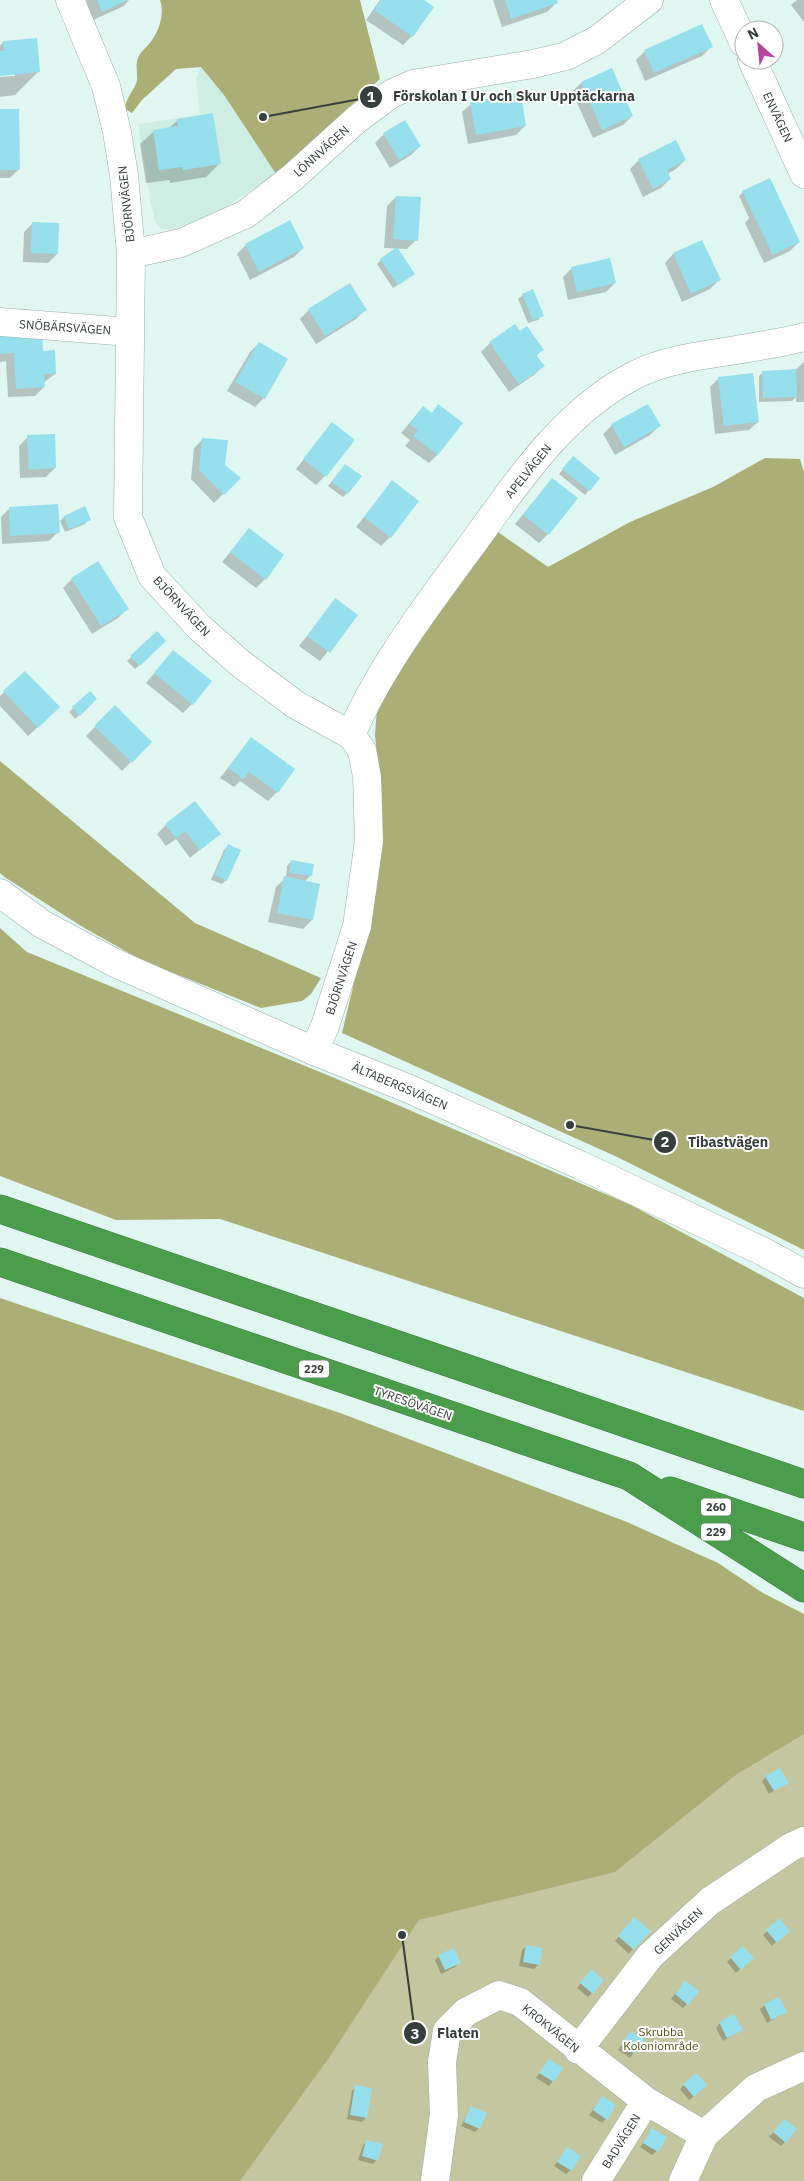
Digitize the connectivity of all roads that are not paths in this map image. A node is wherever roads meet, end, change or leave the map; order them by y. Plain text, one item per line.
1 (70, 0) edge
2 (649, 0) edge
3 (724, 0) edge
4 (734, 22) edge
5 (757, 70) edge
6 (804, 174) edge
7 (131, 254) junction
8 (0, 322) edge
9 (130, 332) junction
10 (804, 337) edge
11 (351, 735) junction
12 (0, 893) edge
13 (314, 1051) junction
14 (0, 1209) edge
15 (0, 1262) edge
16 (804, 1274) edge
17 (629, 1476) junction
18 (804, 1484) edge
19 (804, 1537) edge
20 (804, 1588) edge
21 (804, 1841) edge
22 (578, 2050) junction
23 (804, 2066) edge
24 (646, 2101) junction
25 (704, 2135) junction
26 (435, 2181) edge
27 (596, 2181) edge
28 (683, 2181) edge

1 - 7 street, BJÖRNVÄGEN
2 - 7 street, LÖNNVÄGEN
3 - 4 street
5 - 6 street, ENVÄGEN
7 - 9 street, BJÖRNVÄGEN
8 - 9 street, SNÖBÄRSVÄGEN
9 - 11 street, BJÖRNVÄGEN
10 - 11 street, APELVÄGEN
11 - 13 street, BJÖRNVÄGEN
12 - 13 street, ÄLTABERGSVÄGEN
13 - 16 street, ÄLTABERGSVÄGEN
14 - 18 highway
15 - 17 highway, TYRESÖVÄGEN / 229
17 - 19 highway, 260
17 - 20 highway, TYRESÖVÄGEN / 229
21 - 22 street, GENVÄGEN
22 - 24 street, KROKVÄGEN
22 - 26 street, KROKVÄGEN
23 - 25 street
24 - 25 street, KROKVÄGEN
24 - 27 street, BADVÄGEN
25 - 28 street

